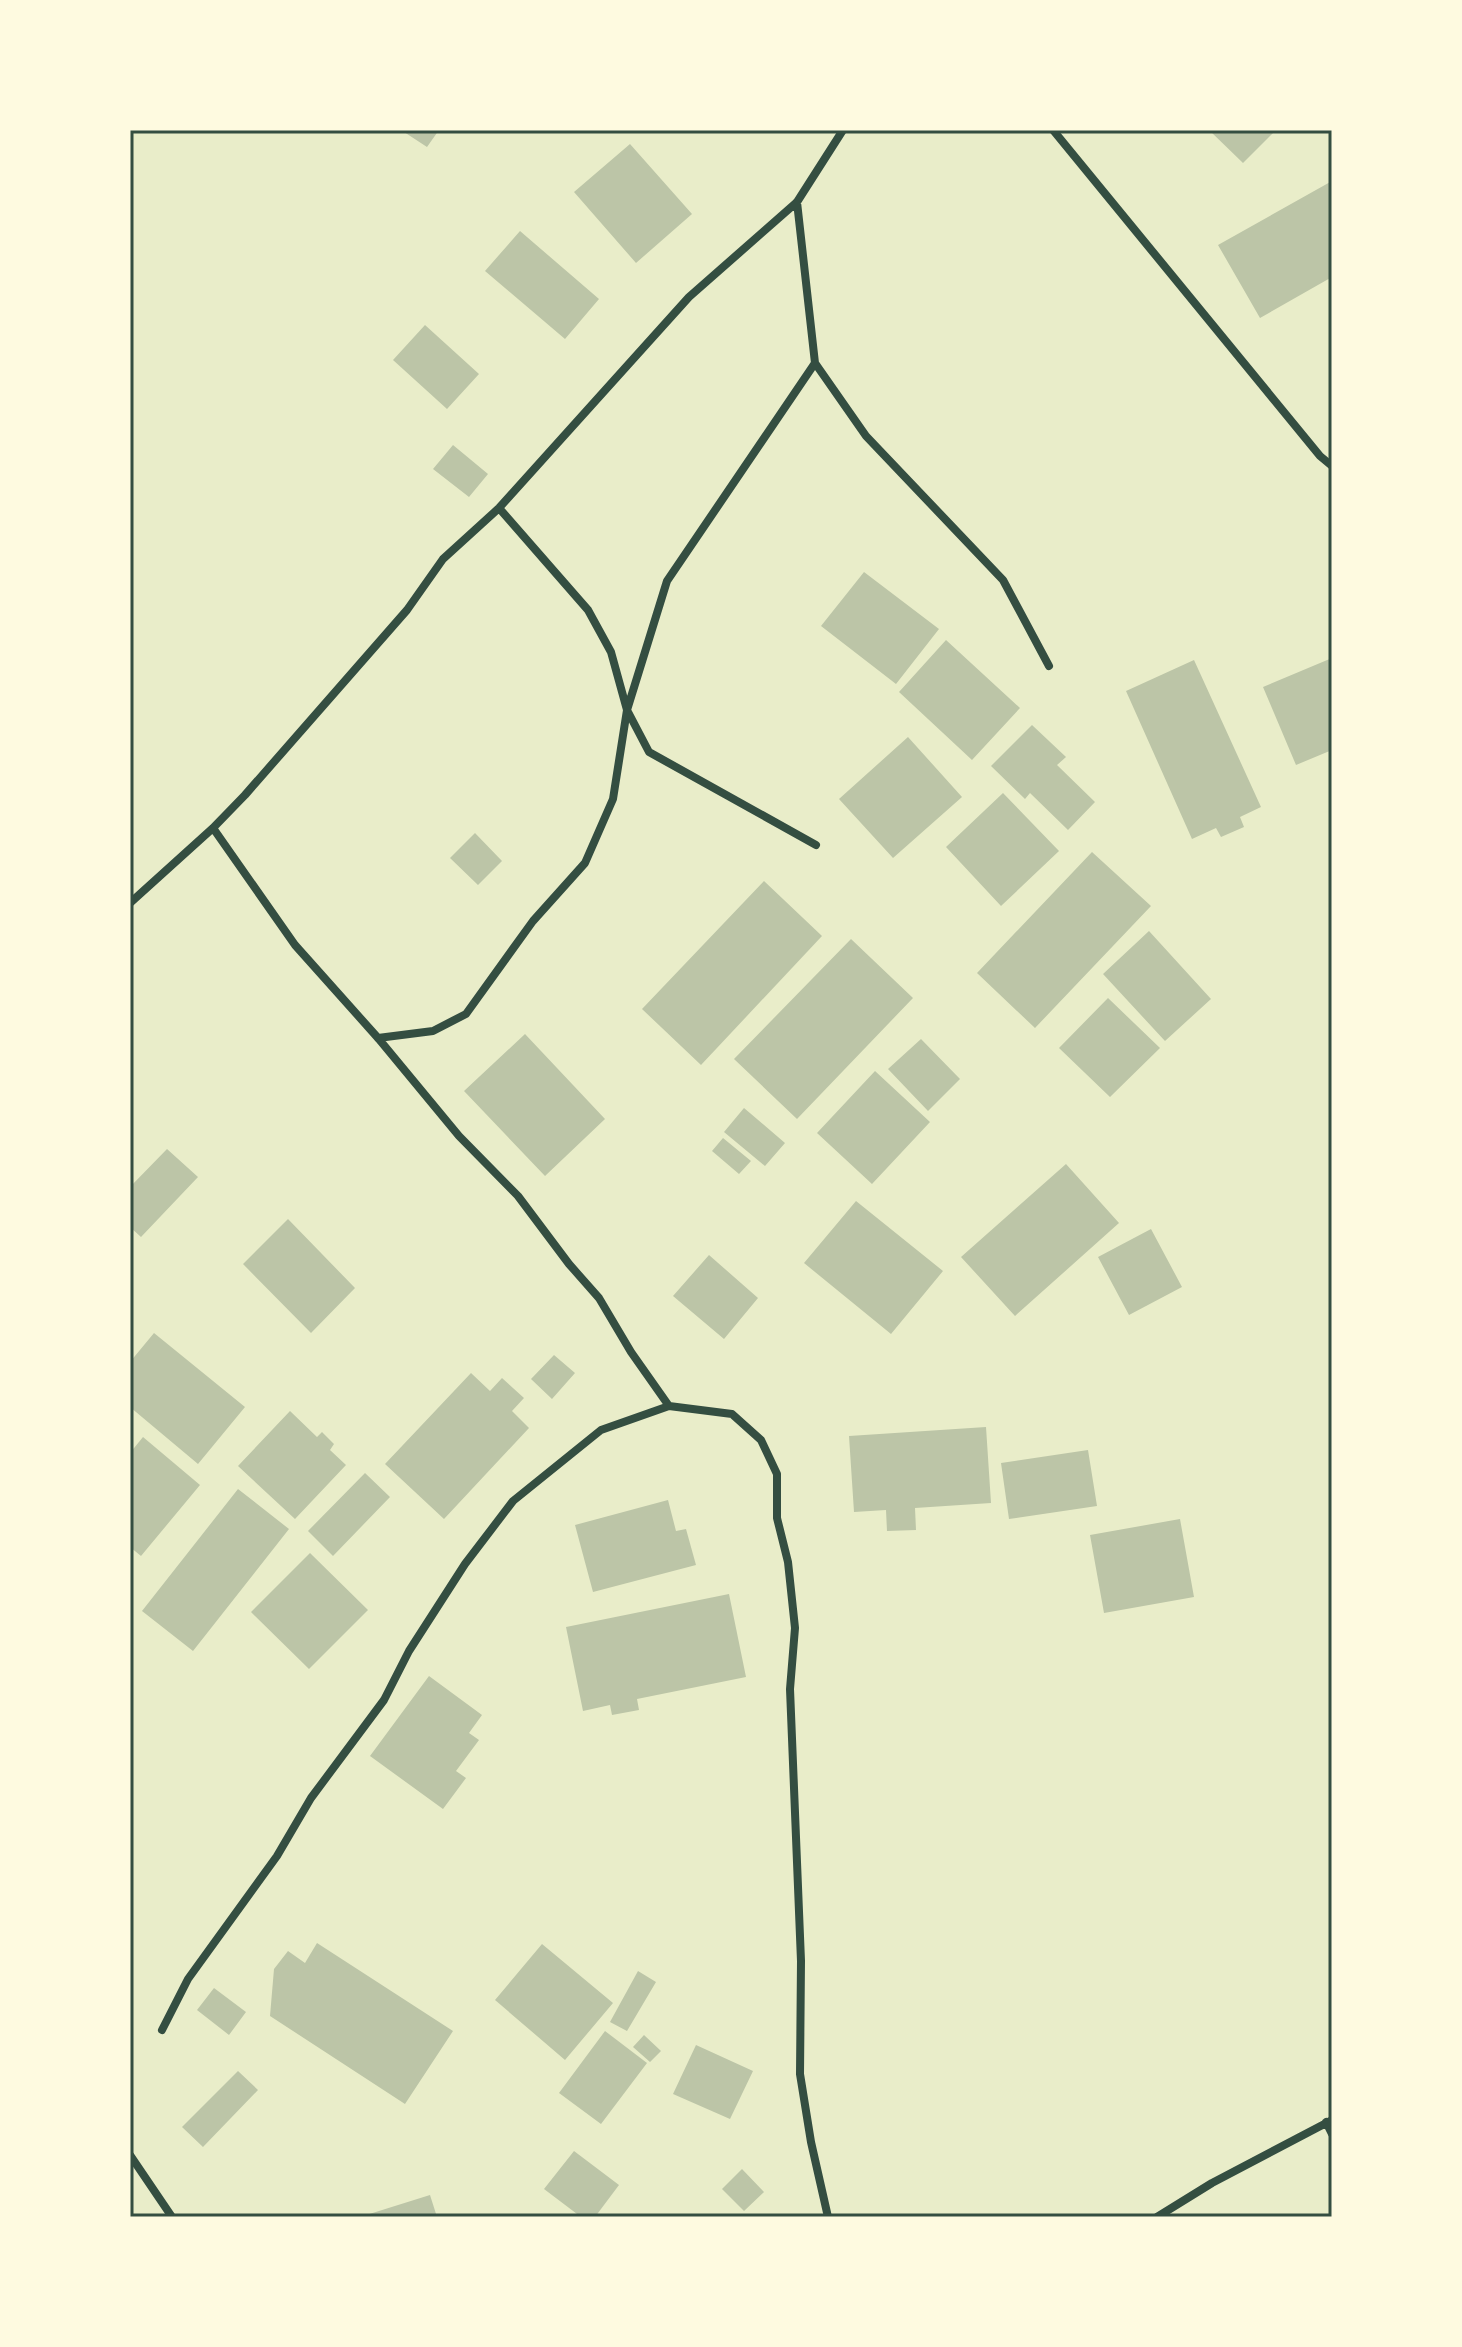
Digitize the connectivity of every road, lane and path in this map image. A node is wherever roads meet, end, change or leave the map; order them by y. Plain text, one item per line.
1 (843, 130) edge
2 (1053, 130) edge
3 (797, 202) junction
4 (815, 363) junction
5 (1332, 466) edge
6 (499, 508) junction
7 (1049, 666) dead end
8 (627, 710) junction
9 (213, 828) junction
10 (816, 845) dead end
11 (130, 903) edge
12 (378, 1038) junction
13 (669, 1406) junction
14 (162, 2030) dead end
15 (1329, 2121) edge
16 (1332, 2134) edge
17 (130, 2155) edge
18 (172, 2217) edge
19 (828, 2217) edge
20 (1157, 2217) edge

1 - 3 street
2 - 5 street
3 - 4 street
3 - 6 street
4 - 7 street
4 - 8 street
6 - 8 street
6 - 9 street
8 - 10 street
8 - 12 street
9 - 11 street
9 - 12 street
12 - 13 street
13 - 14 street
13 - 19 street
15 - 16 street
15 - 20 street
17 - 18 street

